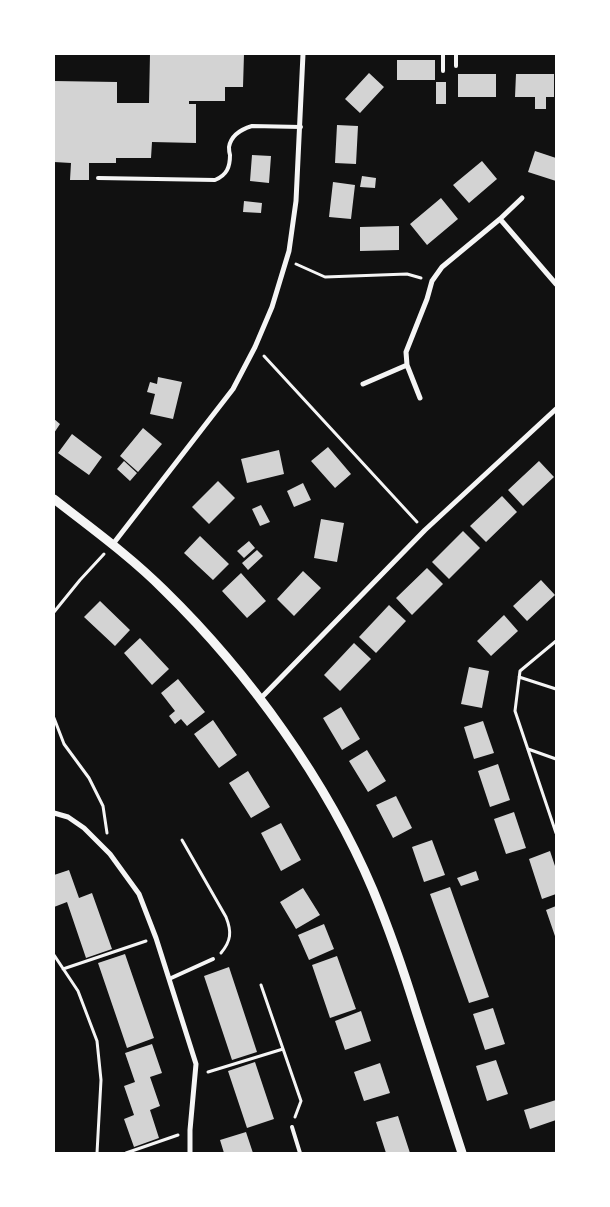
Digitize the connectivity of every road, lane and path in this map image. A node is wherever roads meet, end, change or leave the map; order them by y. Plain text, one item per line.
1 (303, 54) edge
2 (444, 54) edge
3 (456, 54) edge
4 (456, 66) dead end
5 (443, 71) dead end
6 (301, 126) junction
7 (98, 178) dead end
8 (522, 198) dead end
9 (500, 220) junction
10 (286, 260) junction
11 (432, 281) junction
12 (556, 284) edge
13 (255, 347) junction
14 (407, 365) junction
15 (363, 384) dead end
16 (420, 398) dead end
17 (556, 409) edge
18 (54, 499) edge
19 (425, 530) junction
20 (113, 544) junction
21 (54, 612) edge
22 (556, 641) edge
23 (519, 677) junction
24 (556, 690) edge
25 (261, 698) junction
26 (54, 718) edge
27 (528, 749) junction
28 (556, 759) edge
29 (54, 813) edge
30 (556, 833) edge
31 (182, 840) dead end
32 (110, 854) junction
33 (156, 938) junction
34 (54, 955) edge
35 (213, 959) joint
36 (64, 969) junction
37 (169, 979) junction
38 (261, 985) dead end
39 (283, 1049) junction
40 (196, 1076) junction
41 (292, 1127) joint
42 (190, 1130) junction
43 (97, 1153) edge
44 (126, 1153) edge
45 (190, 1153) edge
46 (300, 1153) edge
47 (462, 1153) edge

1 - 6 street
2 - 5 lane
3 - 4 lane
6 - 7 lane
6 - 10 street
8 - 9 street
9 - 11 street
9 - 12 street
10 - 11 path
10 - 13 street
11 - 14 street
13 - 19 path
13 - 20 street
14 - 15 street
14 - 16 street
17 - 19 street
18 - 20 street
19 - 25 street
20 - 21 path
20 - 25 street
22 - 23 path
23 - 24 path
23 - 27 path
25 - 47 street
26 - 32 path
27 - 28 path
27 - 30 path
29 - 32 street
31 - 35 path
32 - 33 street
33 - 36 path
33 - 37 street
34 - 36 path
35 - 37 lane
36 - 43 path
37 - 40 street
38 - 39 path
39 - 40 path
39 - 41 path
40 - 42 street
41 - 46 lane
42 - 44 path
42 - 45 street

